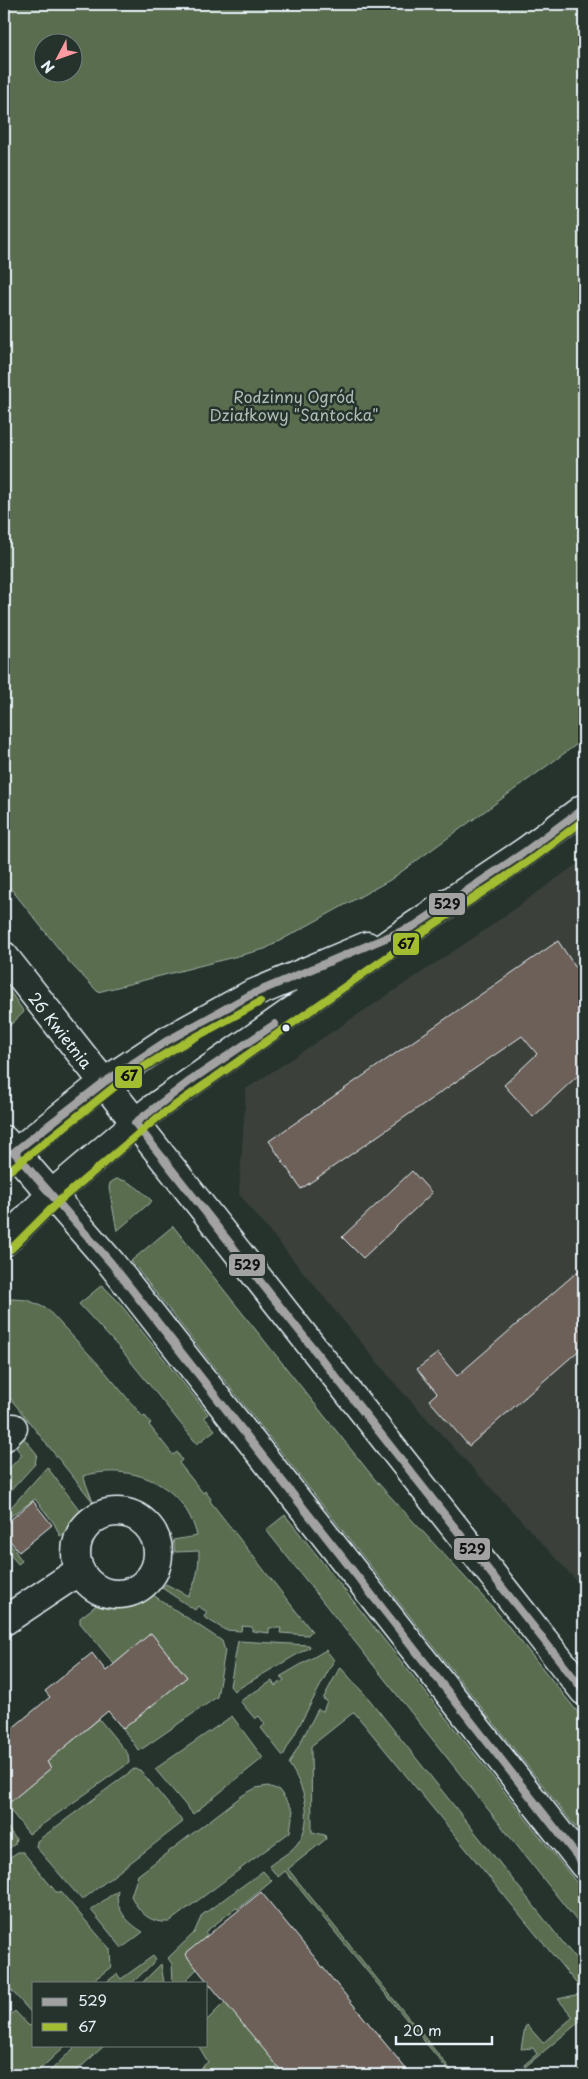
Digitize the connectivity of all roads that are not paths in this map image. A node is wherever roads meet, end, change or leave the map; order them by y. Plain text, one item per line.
1 (584, 808) edge
2 (414, 926) junction
3 (4, 956) edge
4 (103, 1083) junction
5 (135, 1123) junction
6 (7, 1151) edge
7 (52, 1194) junction
8 (4, 1242) edge
9 (79, 1571) dead end
10 (4, 1621) edge
11 (584, 1691) edge
12 (584, 1865) edge

1 - 2 street
2 - 4 street
2 - 5 street
3 - 4 street, 26 Kwietnia
4 - 5 street, 26 Kwietnia
4 - 6 street
5 - 7 street
5 - 11 street, 26 Kwietnia
6 - 7 street
7 - 8 street
7 - 12 street
9 - 10 street

